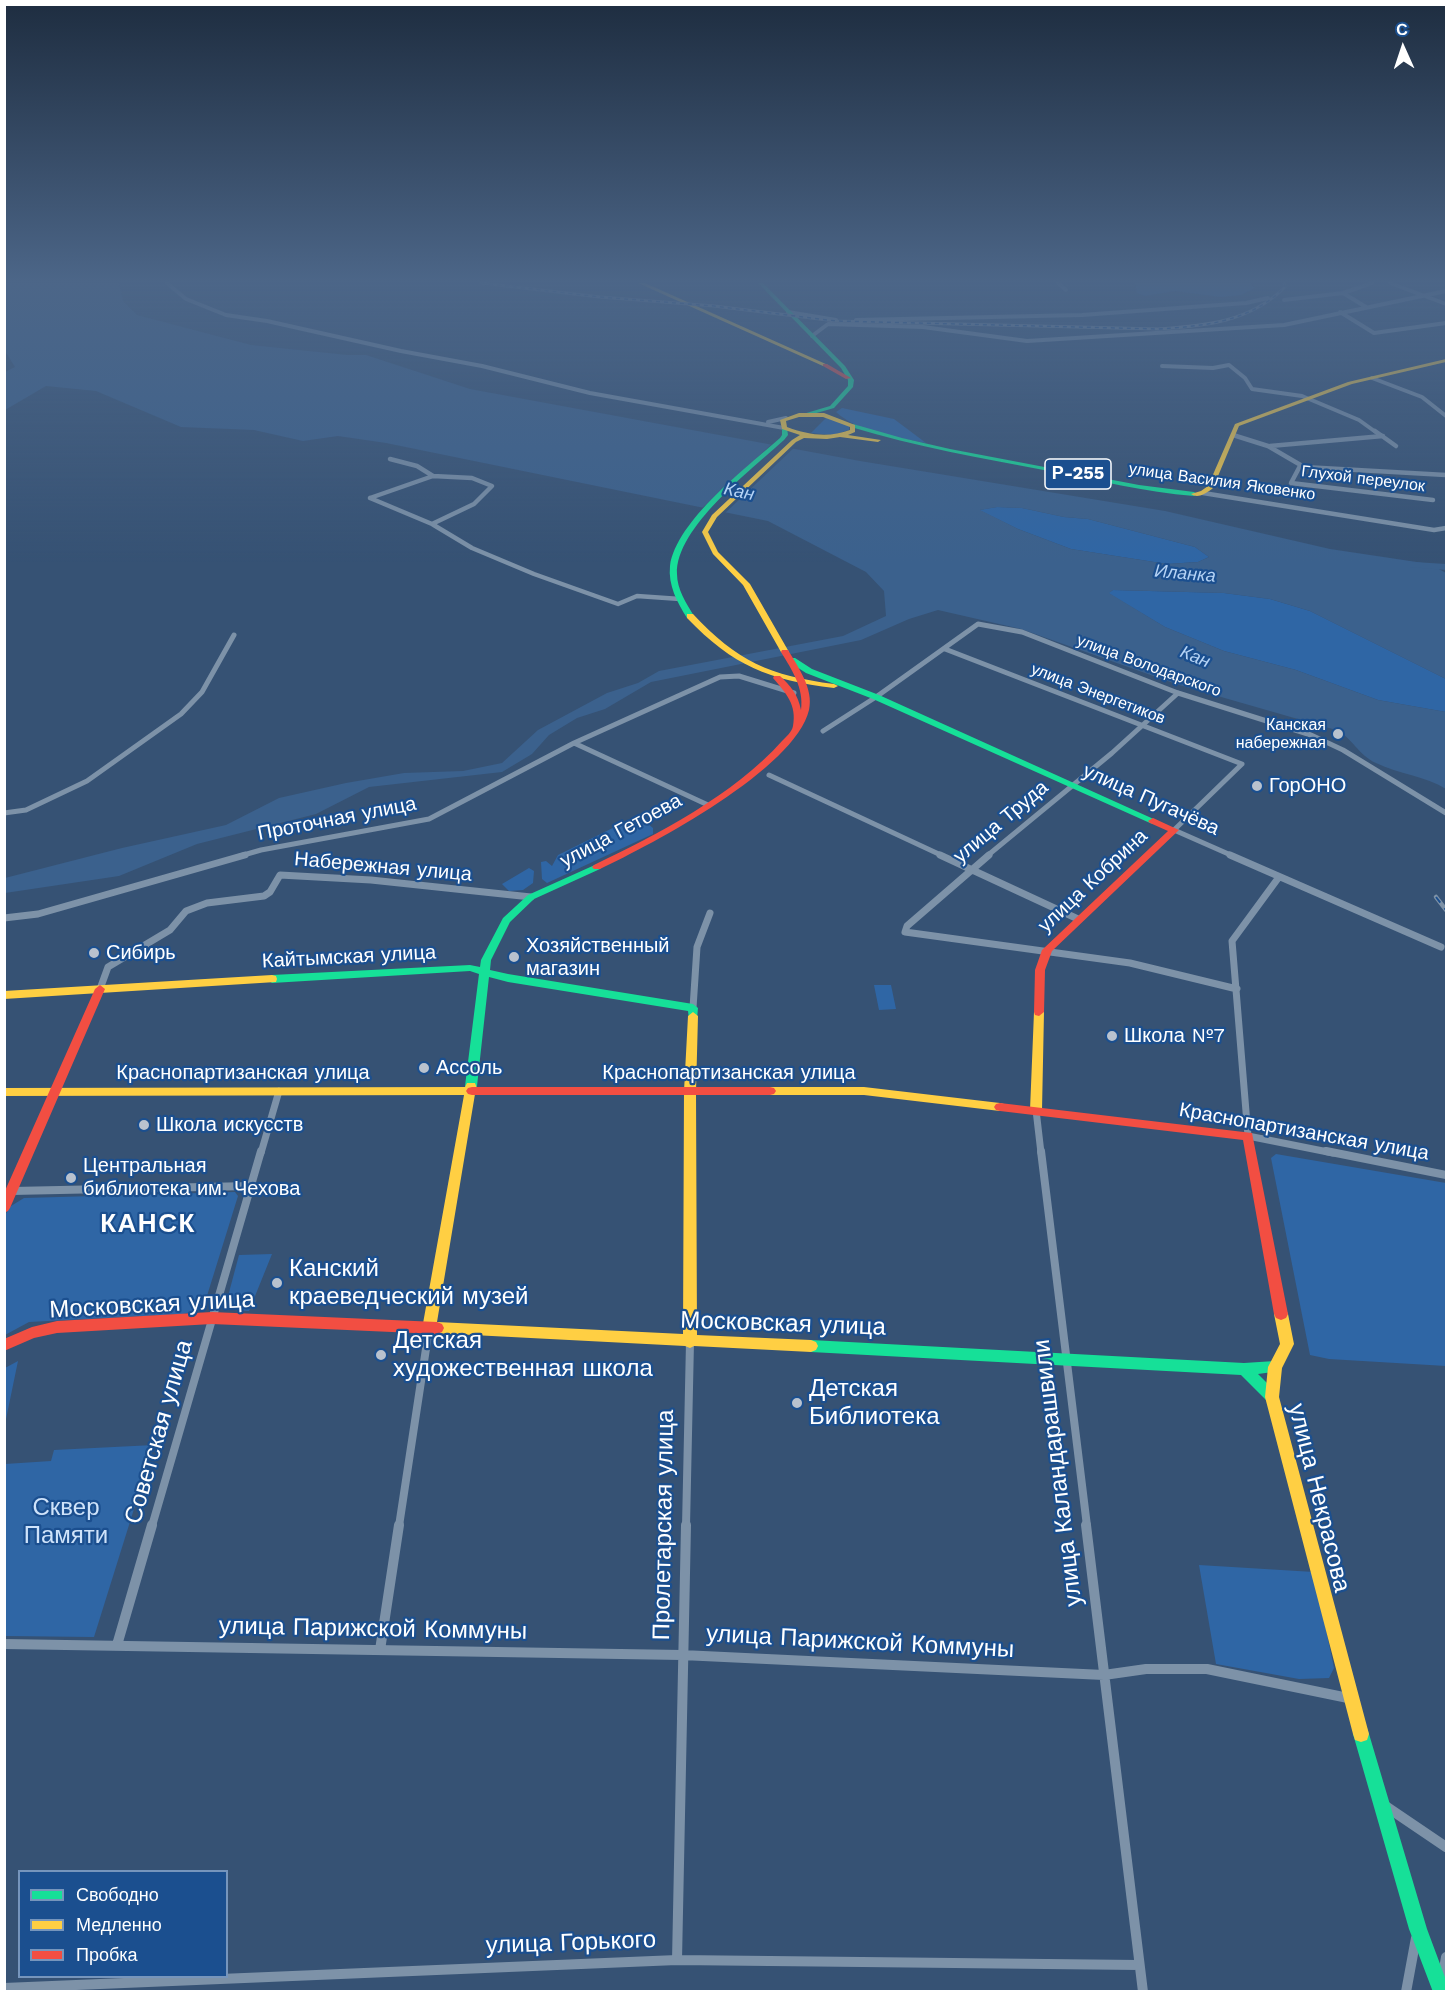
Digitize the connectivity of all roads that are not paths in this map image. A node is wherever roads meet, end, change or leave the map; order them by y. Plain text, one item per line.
1 (523, 376) edge
2 (844, 376) edge
3 (849, 376) edge
4 (1243, 376) edge
5 (1379, 376) edge
6 (1371, 378) junction
7 (851, 380) junction
8 (1308, 398) junction
9 (832, 407) junction
10 (806, 414) junction
11 (1446, 416) edge
12 (837, 419) junction
13 (759, 422) junction
14 (785, 423) junction
15 (853, 426) junction
16 (1233, 435) junction
17 (822, 436) junction
18 (1383, 436) junction
19 (788, 440) junction
20 (1268, 446) junction
21 (1396, 446) dead end
22 (954, 451) junction
23 (390, 459) dead end
24 (1300, 466) junction
25 (1446, 475) edge
26 (433, 476) junction
27 (1203, 493) junction
28 (1433, 500) dead end
29 (432, 524) junction
30 (1446, 528) edge
31 (680, 599) junction
32 (234, 635) dead end
33 (945, 649) junction
34 (791, 659) junction
35 (771, 675) junction
36 (803, 683) junction
37 (846, 687) junction
38 (794, 693) junction
39 (1178, 693) junction
40 (876, 697) junction
41 (1143, 726) junction
42 (823, 731) dead end
43 (794, 735) junction
44 (574, 743) junction
45 (1242, 764) joint
46 (769, 775) dead end
47 (1072, 784) junction
48 (708, 805) junction
49 (4, 813) edge
50 (1446, 813) edge
51 (1174, 830) junction
52 (970, 869) junction
53 (1279, 877) junction
54 (531, 897) junction
55 (710, 913) dead end
56 (4, 918) edge
57 (1078, 919) junction
58 (1441, 947) dead end
59 (1047, 950) junction
60 (485, 971) junction
61 (100, 988) junction
62 (1236, 989) junction
63 (4, 995) edge
64 (693, 1008) junction
65 (279, 1091) junction
66 (690, 1091) junction
67 (4, 1092) edge
68 (55, 1092) junction
69 (470, 1092) junction
70 (1036, 1110) junction
71 (1248, 1136) junction
72 (1446, 1175) edge
73 (251, 1186) junction
74 (12, 1191) junction
75 (4, 1208) edge
76 (212, 1318) junction
77 (429, 1329) junction
78 (690, 1342) junction
79 (4, 1345) edge
80 (1065, 1358) junction
81 (1275, 1367) junction
82 (1244, 1370) junction
83 (1272, 1397) junction
84 (4, 1644) edge
85 (117, 1645) junction
86 (380, 1650) junction
87 (682, 1655) junction
88 (1104, 1675) junction
89 (1350, 1698) junction
90 (1379, 1802) junction
91 (1446, 1847) edge
92 (1418, 1929) junction
93 (1446, 1957) edge
94 (676, 1960) junction
95 (1139, 1965) junction
96 (4, 1988) edge
97 (1442, 1990) edge
98 (1143, 1992) edge
99 (1406, 1992) edge

1 - 13 street
2 - 7 main road
3 - 7 main road
4 - 8 street
5 - 6 main road
6 - 8 main road
6 - 11 street
7 - 9 main road
8 - 16 main road
8 - 18 street
9 - 10 main road
9 - 12 main road
10 - 12 main road, Р-255
10 - 14 main road, Р-255
12 - 15 main road, Р-255
13 - 14 street
13 - 14 street
14 - 17 main road, Р-255
14 - 19 main road
15 - 17 main road, Р-255
15 - 22 main road, улица Василия Яковенко / Р-255
16 - 20 street
16 - 27 main road
17 - 19 main road, Р-255
17 - 22 main road, Р-255
18 - 20 street
18 - 21 street
19 - 31 main road
19 - 34 main road
20 - 24 street
22 - 27 main road, улица Василия Яковенко / Р-255
23 - 26 street
24 - 25 street
24 - 28 street, Глухой переулок
26 - 29 street
26 - 29 street
27 - 30 street, улица Василия Яковенко
29 - 31 street
31 - 35 main road
32 - 49 street
33 - 39 street, улица Володарского
33 - 40 street
33 - 41 street, улица Энергетиков
34 - 36 main road
34 - 37 main road
35 - 36 main road
35 - 38 main road
36 - 37 main road
36 - 43 main road, улица Гетоева
37 - 40 main road, улица Пугачёва
38 - 43 main road
38 - 44 street, Проточная улица
39 - 41 street, улица Труда
39 - 50 street, улица Володарского
40 - 42 street
40 - 47 main road, улица Пугачёва
41 - 45 street, улица Энергетиков
41 - 47 street, улица Труда
43 - 48 main road, улица Гетоева
44 - 48 street
44 - 56 street, Проточная улица
45 - 51 street, улица Кобрина
46 - 52 street
47 - 51 main road, улица Пугачёва
47 - 52 street, улица Труда
48 - 54 main road, улица Гетоева
51 - 53 street, улица Пугачёва
51 - 57 main road, улица Кобрина
52 - 57 street
52 - 59 street, улица Труда
53 - 58 street, улица Пугачёва
53 - 62 street, улица Некрасова
54 - 60 main road, улица Гетоева
54 - 61 street, Набережная улица
55 - 64 street, Пролетарская улица
57 - 59 main road, улица Кобрина
59 - 62 street
59 - 70 main road, улица Каландарашвили
60 - 61 main road, Кайтымская улица
60 - 64 main road, Кайтымская улица
60 - 69 main road, улица Гетоева
61 - 63 main road, Кайтымская улица
61 - 68 main road
62 - 71 street, улица Некрасова
64 - 66 main road, Пролетарская улица
65 - 68 main road, Краснопартизанская улица
65 - 69 main road, Краснопартизанская улица
65 - 73 street, Советская улица
66 - 69 main road, Краснопартизанская улица
66 - 70 main road, Краснопартизанская улица
66 - 78 main road, Пролетарская улица
67 - 68 main road, Краснопартизанская улица
68 - 74 main road
69 - 77 main road, улица Гетоева
70 - 71 main road, Краснопартизанская улица
70 - 80 street, улица Каландарашвили
71 - 72 street, Краснопартизанская улица
71 - 81 main road, улица Некрасова
73 - 74 street
73 - 76 street, Советская улица
74 - 75 main road
76 - 77 main road, Московская улица
76 - 79 main road, Московская улица
76 - 85 street, Советская улица
77 - 78 main road, Московская улица
77 - 86 street
78 - 80 main road, Московская улица
78 - 87 street, Пролетарская улица
80 - 82 main road, Московская улица
80 - 88 street, улица Каландарашвили
81 - 82 main road, Московская улица
81 - 83 main road, улица Некрасова
82 - 83 main road
83 - 89 main road, улица Некрасова
84 - 85 street, улица Парижской Коммуны
85 - 86 street, улица Парижской Коммуны
86 - 87 street, улица Парижской Коммуны
87 - 88 street, улица Парижской Коммуны
87 - 94 street, Пролетарская улица
88 - 89 street, улица Парижской Коммуны
88 - 95 street, улица Каландарашвили
89 - 90 main road, улица Некрасова
90 - 91 street
90 - 92 main road, улица Некрасова
92 - 97 main road, улица Некрасова
92 - 99 street
93 - 97 street
94 - 95 street, улица Горького
94 - 96 street, улица Горького
95 - 98 street, улица Каландарашвили

